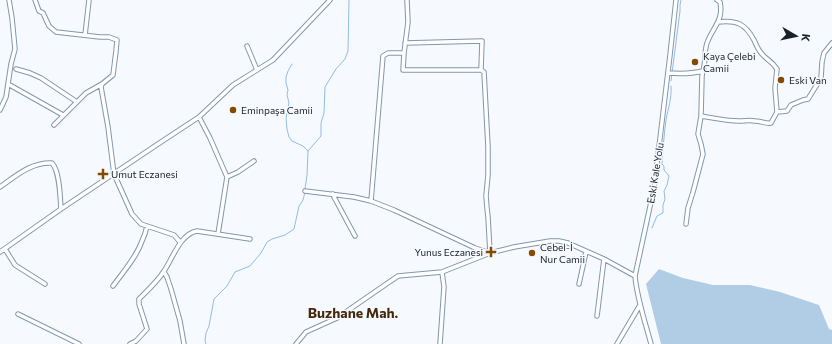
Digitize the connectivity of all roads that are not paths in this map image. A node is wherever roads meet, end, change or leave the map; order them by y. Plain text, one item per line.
1 (9, 0) edge
2 (35, 0) edge
3 (89, 0) edge
4 (330, 0) edge
5 (407, 0) edge
6 (676, 0) edge
7 (717, 0) edge
8 (718, 22) junction
9 (85, 35) junction
10 (405, 43) junction
11 (832, 43) edge
12 (247, 46) dead end
13 (404, 53) junction
14 (16, 69) dead end
15 (257, 70) junction
16 (482, 70) junction
17 (703, 71) junction
18 (671, 73) junction
19 (8, 84) junction
20 (102, 84) junction
21 (77, 102) junction
22 (0, 110) edge
23 (777, 112) junction
24 (64, 115) junction
25 (701, 116) junction
26 (199, 117) junction
27 (54, 125) dead end
28 (254, 161) dead end
29 (114, 174) junction
30 (227, 177) junction
31 (0, 187) edge
32 (305, 191) dead end
33 (333, 194) junction
34 (371, 201) junction
35 (61, 209) junction
36 (686, 224) dead end
37 (147, 226) junction
38 (218, 234) junction
39 (355, 236) dead end
40 (250, 239) dead end
41 (180, 242) junction
42 (5, 249) junction
43 (0, 252) edge
44 (586, 252) junction
45 (490, 253) junction
46 (604, 259) junction
47 (164, 272) junction
48 (442, 272) junction
49 (635, 276) junction
50 (45, 284) dead end
51 (579, 284) dead end
52 (113, 286) dead end
53 (640, 305) junction
54 (18, 314) dead end
55 (597, 316) dead end
56 (300, 342) edge
57 (79, 344) edge
58 (130, 344) edge
59 (184, 344) edge
60 (296, 344) edge
61 (440, 344) edge
62 (617, 344) edge
63 (651, 344) edge

1 - 19 street
2 - 9 street
3 - 9 street
4 - 15 street
5 - 10 street
6 - 18 street, Eski Kale Yolu
7 - 8 street
8 - 17 street
8 - 23 street
9 - 20 street
10 - 13 street
10 - 16 street
11 - 23 street
12 - 15 street
13 - 16 street
13 - 34 street
14 - 21 street
15 - 26 street
16 - 45 street
17 - 18 street
17 - 25 street
18 - 49 street, Eski Kale Yolu
19 - 22 street
19 - 24 street
20 - 21 street
20 - 29 street
21 - 24 street
23 - 25 street
24 - 27 street
25 - 36 street
26 - 29 street
26 - 30 street
28 - 30 street
29 - 35 street
29 - 37 street
30 - 38 street
31 - 35 street
32 - 33 street
33 - 34 street
33 - 39 street
34 - 45 street
35 - 42 street
37 - 41 street
37 - 52 street
38 - 40 street
38 - 41 street
41 - 47 street
42 - 43 street
42 - 50 street
44 - 45 street
44 - 46 street
44 - 51 street
45 - 48 street
46 - 49 street
46 - 55 street
47 - 58 street
47 - 59 street
48 - 56 street
48 - 61 street
49 - 53 street, Eski Kale Yolu
53 - 62 street
53 - 63 street, Eski Kale Yolu
54 - 57 street
56 - 60 street

